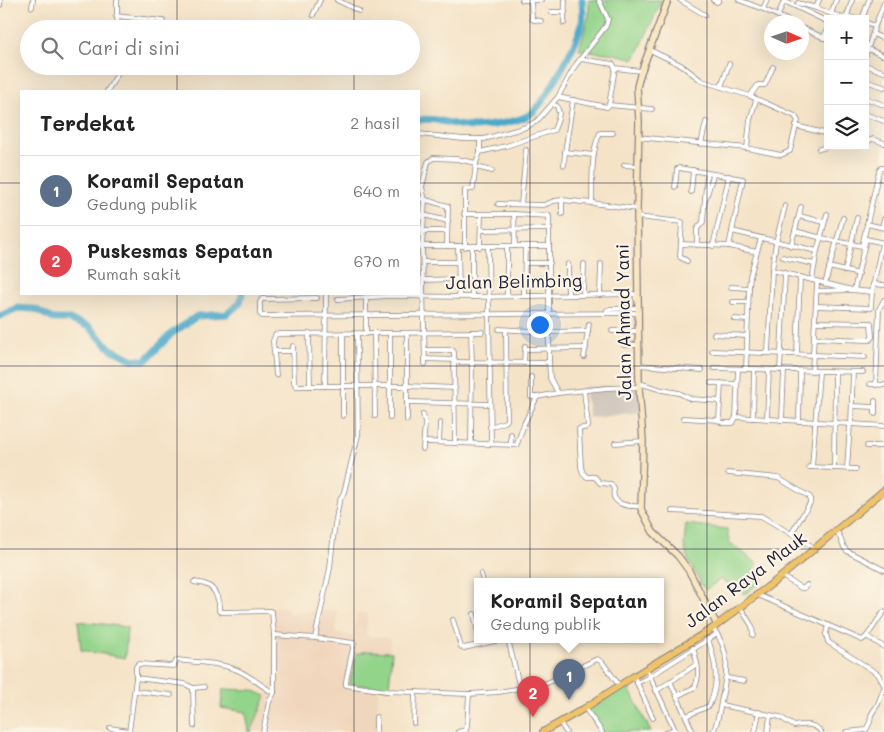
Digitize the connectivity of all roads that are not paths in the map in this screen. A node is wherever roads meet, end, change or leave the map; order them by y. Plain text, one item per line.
1 (0, 0) edge
2 (33, 0) edge
3 (117, 0) edge
4 (320, 0) edge
5 (337, 0) edge
6 (522, 0) edge
7 (531, 0) edge
8 (541, 0) edge
9 (565, 0) edge
10 (600, 0) edge
11 (668, 0) edge
12 (680, 0) edge
13 (713, 0) edge
14 (719, 0) edge
15 (739, 0) edge
16 (767, 0) edge
17 (819, 0) edge
18 (836, 0) edge
19 (852, 0) edge
20 (869, 0) edge
21 (798, 3) dead end
22 (884, 3) edge
23 (0, 5) edge
24 (32, 7) dead end
25 (816, 8) junction
26 (763, 9) junction
27 (359, 11) dead end
28 (551, 12) dead end
29 (565, 12) junction
30 (312, 14) dead end
31 (706, 15) dead end
32 (776, 15) edge
33 (778, 15) edge
34 (831, 15) edge
35 (833, 15) edge
36 (846, 15) edge
37 (863, 15) edge
38 (116, 16) junction
39 (117, 20) edge
40 (154, 20) edge
41 (824, 20) edge
42 (541, 21) dead end
43 (564, 23) dead end
44 (869, 24) edge
45 (875, 26) junction
46 (809, 31) edge
47 (873, 34) junction
48 (883, 37) edge
49 (824, 38) edge
50 (870, 43) joint
51 (869, 46) edge
52 (869, 49) edge
53 (650, 50) junction
54 (884, 56) edge
55 (580, 59) junction
56 (729, 64) dead end
57 (869, 66) edge
58 (772, 67) dead end
59 (615, 68) junction
60 (641, 71) junction
61 (884, 72) edge
62 (117, 75) edge
63 (869, 81) edge
64 (721, 87) junction
65 (884, 87) edge
66 (108, 90) edge
67 (750, 96) junction
68 (558, 97) junction
69 (869, 99) edge
70 (573, 100) junction
71 (756, 100) junction
72 (552, 104) junction
73 (609, 105) junction
74 (884, 105) edge
75 (639, 107) junction
76 (652, 109) dead end
77 (869, 115) edge
78 (883, 120) edge
79 (706, 122) dead end
80 (796, 126) junction
81 (613, 133) dead end
82 (824, 133) edge
83 (420, 134) edge
84 (638, 137) junction
85 (480, 139) junction
86 (869, 140) edge
87 (884, 143) edge
88 (700, 144) junction
89 (747, 148) junction
90 (824, 148) edge
91 (819, 149) dead end
92 (526, 150) dead end
93 (480, 152) junction
94 (565, 152) junction
95 (594, 155) junction
96 (476, 165) junction
97 (564, 165) dead end
98 (624, 165) dead end
99 (637, 166) junction
100 (884, 168) edge
101 (693, 170) junction
102 (492, 171) dead end
103 (707, 173) junction
104 (713, 175) junction
105 (729, 176) junction
106 (675, 187) dead end
107 (691, 192) dead end
108 (420, 198) edge
109 (425, 200) junction
110 (562, 200) junction
111 (705, 200) junction
112 (592, 203) junction
113 (498, 204) dead end
114 (521, 204) junction
115 (785, 206) dead end
116 (801, 207) dead end
117 (637, 209) junction
118 (464, 214) junction
119 (514, 214) junction
120 (562, 214) dead end
121 (827, 214) dead end
122 (421, 215) edge
123 (481, 215) junction
124 (799, 216) junction
125 (637, 217) junction
126 (843, 218) dead end
127 (858, 218) dead end
128 (884, 219) edge
129 (448, 221) junction
130 (824, 222) junction
131 (867, 224) junction
132 (420, 228) edge
133 (883, 228) edge
134 (550, 229) junction
135 (481, 230) junction
136 (423, 231) junction
137 (447, 231) junction
138 (515, 231) junction
139 (732, 231) junction
140 (795, 231) junction
141 (820, 237) junction
142 (761, 238) junction
143 (865, 239) junction
144 (837, 241) junction
145 (776, 242) junction
146 (883, 243) edge
147 (681, 244) junction
148 (851, 244) junction
149 (697, 245) junction
150 (420, 246) edge
151 (447, 246) junction
152 (458, 246) junction
153 (515, 246) junction
154 (549, 246) junction
155 (713, 246) junction
156 (729, 246) junction
157 (791, 246) junction
158 (465, 247) junction
159 (472, 247) junction
160 (480, 247) junction
161 (488, 247) junction
162 (507, 247) junction
163 (525, 247) junction
164 (817, 251) junction
165 (757, 252) junction
166 (783, 257) dead end
167 (687, 261) dead end
168 (423, 262) junction
169 (458, 262) junction
170 (525, 263) junction
171 (550, 263) junction
172 (568, 264) dead end
173 (584, 264) dead end
174 (600, 264) dead end
175 (814, 264) junction
176 (829, 267) junction
177 (772, 270) junction
178 (845, 271) junction
179 (785, 274) junction
180 (859, 274) junction
181 (800, 277) junction
182 (549, 278) junction
183 (458, 279) junction
184 (423, 280) junction
185 (525, 280) junction
186 (812, 280) junction
187 (817, 283) junction
188 (825, 284) junction
189 (873, 284) junction
190 (884, 285) edge
191 (731, 287) dead end
192 (749, 288) junction
193 (853, 290) junction
194 (817, 291) junction
195 (872, 292) junction
196 (583, 294) junction
197 (326, 295) edge
198 (373, 295) edge
199 (388, 295) edge
200 (409, 295) edge
201 (507, 295) junction
202 (524, 295) junction
203 (568, 295) junction
204 (600, 295) junction
205 (293, 296) edge
206 (310, 296) edge
207 (364, 296) edge
208 (459, 296) junction
209 (489, 296) junction
210 (549, 296) junction
211 (341, 297) edge
212 (424, 297) junction
213 (472, 297) junction
214 (317, 298) dead end
215 (884, 300) edge
216 (733, 302) dead end
217 (748, 302) junction
218 (816, 306) junction
219 (637, 311) junction
220 (365, 314) junction
221 (424, 314) junction
222 (490, 314) junction
223 (550, 314) junction
224 (326, 315) junction
225 (734, 319) dead end
226 (747, 320) junction
227 (815, 322) junction
228 (589, 324) dead end
229 (499, 329) dead end
230 (506, 330) junction
231 (588, 331) junction
232 (612, 331) dead end
233 (639, 331) junction
234 (471, 332) junction
235 (482, 332) dead end
236 (549, 332) junction
237 (309, 333) junction
238 (343, 333) junction
239 (407, 333) junction
240 (425, 333) junction
241 (878, 333) junction
242 (884, 333) edge
243 (326, 334) junction
244 (357, 334) junction
245 (366, 334) junction
246 (374, 334) junction
247 (390, 334) junction
248 (714, 334) dead end
249 (747, 336) junction
250 (814, 338) junction
251 (624, 345) dead end
252 (639, 345) junction
253 (586, 348) junction
254 (425, 350) junction
255 (549, 350) junction
256 (274, 351) junction
257 (712, 351) dead end
258 (747, 352) junction
259 (768, 352) junction
260 (782, 353) junction
261 (797, 353) junction
262 (813, 354) junction
263 (865, 356) dead end
264 (584, 357) dead end
265 (455, 361) junction
266 (549, 361) junction
267 (489, 362) junction
268 (472, 363) junction
269 (524, 363) junction
270 (506, 364) junction
271 (638, 366) junction
272 (714, 368) dead end
273 (738, 369) junction
274 (746, 369) junction
275 (702, 370) dead end
276 (754, 370) junction
277 (768, 370) junction
278 (782, 370) junction
279 (812, 371) junction
280 (800, 372) junction
281 (818, 372) junction
282 (835, 372) junction
283 (853, 372) junction
284 (863, 372) dead end
285 (276, 375) dead end
286 (531, 377) dead end
287 (710, 383) dead end
288 (721, 384) junction
289 (737, 384) junction
290 (870, 384) dead end
291 (876, 384) junction
292 (639, 385) junction
293 (884, 385) edge
294 (310, 386) junction
295 (325, 386) junction
296 (342, 386) junction
297 (358, 386) junction
298 (374, 386) junction
299 (391, 386) junction
300 (407, 386) junction
301 (455, 388) junction
302 (584, 392) junction
303 (558, 393) junction
304 (537, 397) junction
305 (720, 401) junction
306 (875, 401) dead end
307 (407, 402) junction
308 (455, 403) junction
309 (472, 403) junction
310 (489, 404) junction
311 (852, 406) junction
312 (875, 407) junction
313 (423, 414) dead end
314 (875, 414) dead end
315 (343, 416) dead end
316 (374, 416) dead end
317 (736, 417) junction
318 (390, 418) dead end
319 (683, 418) dead end
320 (753, 418) junction
321 (767, 418) junction
322 (407, 420) dead end
323 (719, 420) junction
324 (782, 420) junction
325 (799, 421) junction
326 (816, 422) junction
327 (440, 423) dead end
328 (834, 423) junction
329 (850, 424) junction
330 (884, 426) edge
331 (490, 427) junction
332 (511, 434) dead end
333 (643, 441) junction
334 (424, 442) junction
335 (439, 442) junction
336 (455, 442) junction
337 (471, 443) junction
338 (615, 443) dead end
339 (490, 444) junction
340 (515, 445) junction
341 (867, 446) dead end
342 (884, 446) edge
343 (424, 449) dead end
344 (834, 468) junction
345 (856, 468) dead end
346 (847, 469) junction
347 (728, 473) dead end
348 (884, 490) edge
349 (641, 506) junction
350 (672, 511) dead end
351 (836, 531) junction
352 (791, 534) junction
353 (814, 548) junction
354 (884, 570) edge
355 (481, 574) dead end
356 (782, 576) junction
357 (482, 578) edge
358 (194, 582) dead end
359 (807, 585) dead end
360 (758, 595) junction
361 (740, 607) junction
362 (884, 612) edge
363 (453, 620) dead end
364 (828, 626) junction
365 (716, 629) junction
366 (274, 635) junction
367 (752, 635) dead end
368 (868, 637) junction
369 (315, 638) junction
370 (708, 639) junction
371 (475, 643) edge
372 (509, 643) edge
373 (884, 647) edge
374 (693, 648) junction
375 (697, 664) junction
376 (646, 668) junction
377 (634, 676) junction
378 (649, 677) junction
379 (136, 678) junction
380 (727, 678) junction
381 (670, 681) junction
382 (744, 681) dead end
383 (637, 683) junction
384 (619, 685) junction
385 (884, 686) edge
386 (204, 687) dead end
387 (193, 688) junction
388 (520, 689) junction
389 (135, 691) junction
390 (656, 691) junction
391 (415, 692) junction
392 (274, 693) junction
393 (469, 694) junction
394 (171, 695) dead end
395 (677, 696) junction
396 (721, 705) junction
397 (585, 708) junction
398 (759, 712) junction
399 (686, 716) junction
400 (770, 716) junction
401 (376, 717) dead end
402 (653, 718) dead end
403 (414, 723) dead end
404 (560, 723) junction
405 (194, 726) dead end
406 (794, 726) junction
407 (110, 728) dead end
408 (675, 730) edge
409 (129, 731) edge
410 (263, 732) edge
411 (376, 732) edge
412 (458, 732) edge
413 (543, 732) edge
414 (566, 732) edge
415 (602, 732) edge
416 (667, 732) edge
417 (693, 732) edge
418 (713, 732) edge
419 (756, 732) edge
420 (768, 732) edge
421 (792, 732) edge
422 (820, 732) edge
423 (846, 732) edge

1 - 23 street
2 - 24 street
3 - 38 street
4 - 30 street
5 - 27 street
6 - 7 street
7 - 8 street
7 - 42 street
9 - 29 street
10 - 55 street
11 - 53 street, Jalan Ahmad Yani
12 - 31 street
13 - 14 street
15 - 26 street
16 - 26 street
17 - 25 street
18 - 35 street
19 - 36 street
20 - 37 street
21 - 25 street
22 - 45 street
25 - 34 street
26 - 32 street
28 - 29 street
29 - 43 street
33 - 41 street
38 - 39 street
38 - 40 street
44 - 45 street
45 - 47 street
46 - 49 street
47 - 48 street
47 - 50 street
50 - 51 street
52 - 54 street
53 - 60 street, Jalan Ahmad Yani
53 - 64 street
55 - 59 street
55 - 68 street
56 - 64 street
57 - 61 street
58 - 67 street
59 - 60 street
59 - 73 street
60 - 75 street, Jalan Ahmad Yani
62 - 66 street
63 - 65 street
64 - 67 street
67 - 71 street
68 - 70 street
68 - 72 street
69 - 74 street
70 - 73 street
70 - 94 street
71 - 80 street
71 - 89 street
72 - 85 street
72 - 93 street
73 - 75 street
75 - 76 street
75 - 84 street, Jalan Ahmad Yani
77 - 78 street
79 - 88 street
80 - 82 street
80 - 89 street
81 - 95 street
83 - 85 street
84 - 88 street
84 - 99 street, Jalan Ahmad Yani
85 - 93 street
86 - 87 street
88 - 89 street
90 - 91 street
92 - 114 street
93 - 96 street
94 - 95 street
94 - 97 street
95 - 112 street
96 - 102 street
96 - 109 street
96 - 118 street
98 - 99 street
99 - 117 street, Jalan Ahmad Yani
100 - 131 street
101 - 103 street
101 - 106 street
101 - 107 street
103 - 104 street
103 - 111 street
104 - 105 street
104 - 111 street
105 - 139 street
105 - 155 street
108 - 109 street
109 - 122 street
109 - 129 street
110 - 112 street
110 - 114 street
110 - 120 street
111 - 149 street
112 - 117 street
113 - 114 street
115 - 145 street
116 - 124 street
117 - 125 street, Jalan Ahmad Yani
118 - 123 street
118 - 158 street
119 - 123 street
119 - 134 street
119 - 138 street
121 - 130 street
122 - 129 street
122 - 136 street
123 - 135 street
124 - 130 street
124 - 140 street
125 - 147 street
125 - 219 street, Jalan Ahmad Yani
126 - 144 street
127 - 148 street
128 - 133 street
129 - 137 street
130 - 141 street
131 - 133 street
131 - 143 street
132 - 136 street
134 - 138 street
134 - 154 street
135 - 138 street
135 - 160 street
136 - 137 street
136 - 150 street
137 - 151 street
138 - 153 street
139 - 142 street
139 - 156 street
140 - 141 street
140 - 157 street
141 - 144 street
141 - 164 street
142 - 145 street
142 - 165 street
143 - 146 street
143 - 148 street
143 - 180 street
144 - 148 street
144 - 176 street
145 - 157 street
145 - 177 street
146 - 189 street
147 - 149 street
147 - 167 street
148 - 178 street
149 - 155 street
150 - 151 street
150 - 168 street
151 - 152 street
152 - 158 street
152 - 169 street
153 - 162 street
153 - 163 street
154 - 163 street
154 - 171 street
155 - 156 street
156 - 165 street
157 - 164 street
158 - 159 street
159 - 160 street
159 - 213 street
160 - 161 street
161 - 162 street
161 - 209 street
162 - 201 street
163 - 170 street
164 - 175 street
165 - 192 street
166 - 175 street
168 - 169 street
168 - 184 street
169 - 183 street
170 - 171 street
170 - 185 street
171 - 182 street
172 - 203 street
173 - 196 street
174 - 204 street
175 - 186 street
176 - 178 street
176 - 188 street
177 - 179 street
177 - 259 street
178 - 180 street
179 - 181 street
179 - 260 street
180 - 193 street
181 - 186 street
181 - 261 street
182 - 185 street
182 - 210 street
183 - 184 street
183 - 208 street
184 - 212 street
185 - 202 street
186 - 187 street
187 - 188 street
187 - 194 street
188 - 193 street
189 - 190 street
189 - 195 street
191 - 192 street
192 - 217 street
193 - 194 street
193 - 195 street
194 - 218 street
195 - 218 street
196 - 203 street, Jalan Belimbing
196 - 204 street, Jalan Belimbing
197 - 224 street
198 - 199 street, Jalan Belimbing
198 - 207 street, Jalan Belimbing
199 - 200 street, Jalan Belimbing
200 - 212 street, Jalan Belimbing
201 - 202 street, Jalan Belimbing
201 - 209 street, Jalan Belimbing
202 - 210 street, Jalan Belimbing
203 - 210 street, Jalan Belimbing
204 - 219 street, Jalan Belimbing
205 - 206 street
205 - 224 street
206 - 214 street
207 - 211 street, Jalan Belimbing
207 - 220 street
208 - 212 street, Jalan Belimbing
208 - 213 street, Jalan Belimbing
209 - 213 street, Jalan Belimbing
209 - 222 street
210 - 223 street
212 - 221 street
215 - 241 street
216 - 217 street
217 - 226 street
218 - 227 street
219 - 223 street
219 - 233 street, Jalan Ahmad Yani
220 - 221 street
220 - 224 street
220 - 245 street
221 - 222 street
221 - 240 street
222 - 223 street
222 - 267 street
223 - 236 street
224 - 243 street
225 - 226 street
226 - 249 street
227 - 250 street
227 - 250 street
228 - 231 street
229 - 230 street
230 - 236 street
230 - 270 street
231 - 236 street
231 - 253 street
232 - 233 street
233 - 252 street, Jalan Ahmad Yani
234 - 235 street
234 - 240 street
234 - 268 street
236 - 255 street
237 - 243 street
237 - 256 street
237 - 294 street
238 - 243 street
238 - 244 street
238 - 296 street
239 - 240 street
239 - 247 street
239 - 300 street
240 - 254 street
241 - 242 street
241 - 291 street
243 - 295 street
244 - 245 street
244 - 297 street
245 - 246 street
246 - 247 street
246 - 298 street
247 - 299 street
248 - 249 street
249 - 258 street
250 - 262 street
251 - 252 street
252 - 271 street, Jalan Ahmad Yani
253 - 255 street
253 - 264 street
254 - 265 street
254 - 265 street
255 - 266 street
255 - 269 street
256 - 285 street
256 - 294 street
257 - 258 street
258 - 259 street
258 - 274 street
259 - 260 street
260 - 261 street
260 - 278 street
261 - 262 street
262 - 263 street
262 - 279 street
265 - 268 street
265 - 301 street
266 - 269 street
266 - 303 street
267 - 268 street
267 - 270 street
267 - 310 street
268 - 309 street
269 - 270 street
270 - 331 street
271 - 275 street
271 - 292 street, Jalan Ahmad Yani
272 - 273 street
273 - 274 street
273 - 289 street
274 - 276 street
276 - 277 street
276 - 320 street
277 - 278 street
277 - 321 street
278 - 280 street
278 - 324 street
279 - 280 street
279 - 281 street
280 - 325 street
281 - 282 street
281 - 326 street
282 - 283 street
282 - 328 street
283 - 284 street
283 - 311 street
286 - 304 street
287 - 288 street
288 - 289 street
288 - 305 street
289 - 317 street
290 - 291 street
291 - 293 street
292 - 302 street
292 - 305 street
292 - 333 street, Jalan Ahmad Yani
294 - 295 street
295 - 296 street
296 - 297 street
296 - 315 street
297 - 298 street
297 - 369 street
298 - 299 street
298 - 316 street
299 - 300 street
299 - 318 street
300 - 301 street
300 - 307 street
301 - 308 street
302 - 303 street
302 - 349 street
303 - 304 street
304 - 340 street
305 - 323 street
306 - 312 street
307 - 308 street
307 - 322 street
308 - 309 street
308 - 336 street
309 - 310 street
309 - 337 street
310 - 331 street
311 - 312 street
311 - 329 street
312 - 314 street
313 - 334 street
317 - 320 street
317 - 323 street
319 - 323 street
320 - 321 street
321 - 324 street
324 - 325 street
325 - 326 street
326 - 328 street
326 - 344 street
327 - 335 street
328 - 329 street
328 - 344 street
329 - 330 street
329 - 346 street
331 - 339 street
332 - 340 street
333 - 338 street
333 - 349 street, Jalan Ahmad Yani
334 - 335 street
334 - 343 street
335 - 336 street
336 - 337 street
337 - 339 street
339 - 340 street
341 - 342 street
344 - 346 street
345 - 346 street
347 - 352 street
348 - 351 main road, Jalan Raya Mauk
349 - 365 street, Jalan Ahmad Yani
350 - 352 street
351 - 353 main road, Jalan Raya Mauk
351 - 354 street
352 - 353 street
353 - 356 main road, Jalan Raya Mauk
355 - 357 street
356 - 359 street
356 - 360 main road, Jalan Raya Mauk
358 - 366 street
360 - 361 main road, Jalan Raya Mauk
360 - 364 street
361 - 365 main road, Jalan Raya Mauk
361 - 367 street
362 - 368 street
363 - 371 street
364 - 368 street
364 - 385 street
365 - 370 street
365 - 376 main road, Jalan Raya Mauk
365 - 380 street
366 - 369 street
366 - 392 street
368 - 373 street
369 - 391 street
370 - 374 street
370 - 399 street
372 - 388 street
374 - 375 street
374 - 378 street
375 - 381 street
375 - 395 street
376 - 377 main road, Jalan Raya Mauk
376 - 378 street
377 - 383 street
377 - 384 main road, Jalan Raya Mauk
378 - 383 street
378 - 390 street
379 - 387 street
379 - 389 street
379 - 392 street
380 - 382 street
380 - 396 street
381 - 390 street
381 - 395 street
383 - 402 street
384 - 388 street
384 - 397 main road, Jalan Raya Mauk
385 - 423 street
386 - 387 street
387 - 405 street
388 - 393 street
389 - 394 street
389 - 409 street
390 - 408 street
391 - 393 street
391 - 403 street
392 - 410 street
393 - 412 street
395 - 399 street
396 - 398 street
396 - 418 street
397 - 404 main road, Jalan Raya Mauk
397 - 415 street
398 - 400 street
398 - 419 street
399 - 417 street
400 - 406 street
400 - 420 street
401 - 411 street
404 - 413 main road, Jalan Raya Mauk
404 - 414 street
406 - 421 street
406 - 422 street
407 - 409 street
408 - 416 street

